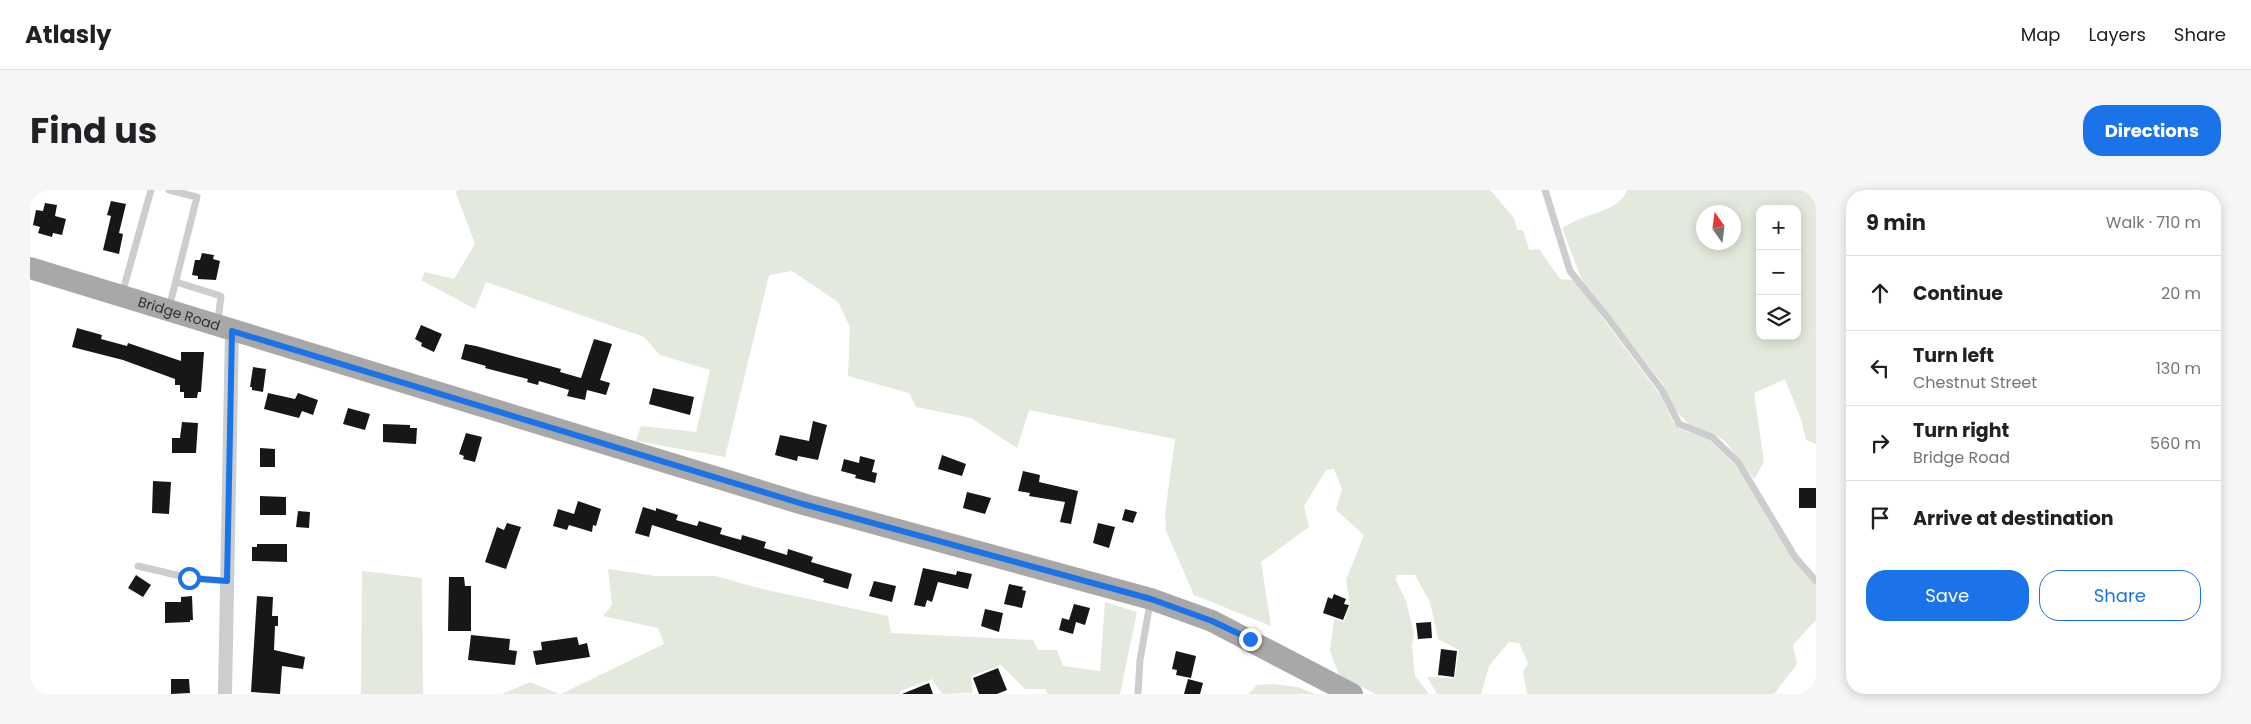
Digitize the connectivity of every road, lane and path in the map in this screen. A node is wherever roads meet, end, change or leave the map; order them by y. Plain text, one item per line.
1 (151, 190) edge
2 (169, 190) edge
3 (1545, 190) edge
4 (199, 193) edge
5 (30, 268) edge
6 (176, 282) junction
7 (121, 296) junction
8 (169, 311) junction
9 (224, 328) junction
10 (138, 566) dead end
11 (227, 581) junction
12 (1816, 581) edge
13 (1151, 599) junction
14 (225, 694) edge
15 (1138, 694) edge
16 (1352, 694) edge

1 - 7 lane
2 - 4 lane
3 - 12 lane
4 - 6 lane
5 - 7 main road, Bridge Road
6 - 8 lane
6 - 9 lane
7 - 8 main road, Bridge Road
8 - 9 main road, Bridge Road
9 - 11 street
9 - 13 main road, Bridge Road
10 - 11 lane
11 - 14 street
13 - 15 lane
13 - 16 main road, Bridge Road

